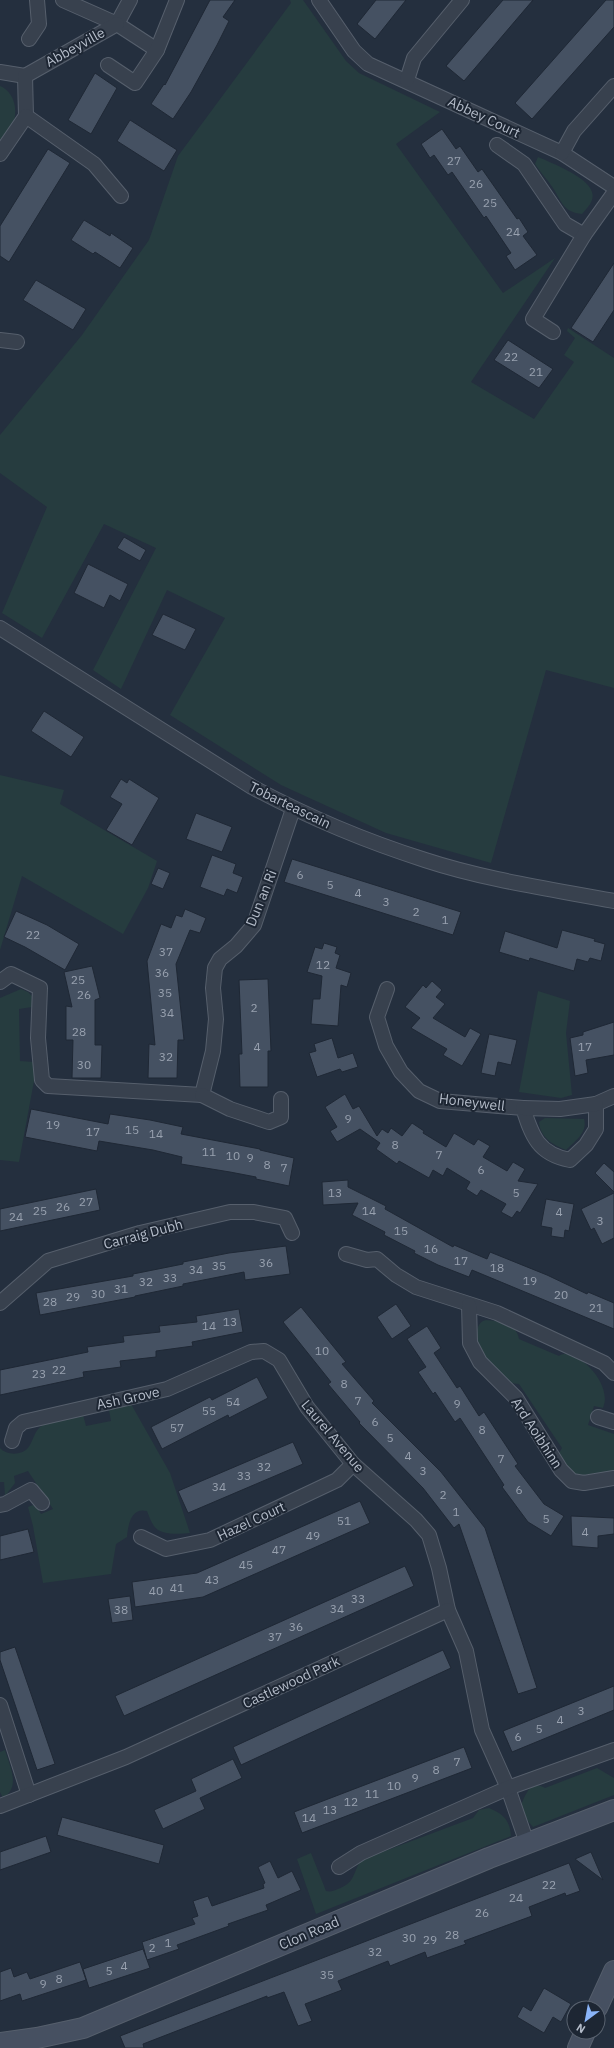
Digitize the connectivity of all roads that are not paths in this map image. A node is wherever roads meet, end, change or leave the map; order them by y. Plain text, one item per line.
1 (37, 0) edge
2 (64, 0) edge
3 (130, 0) edge
4 (177, 0) edge
5 (319, 0) edge
6 (462, 0) edge
7 (117, 24) junction
8 (29, 39) dead end
9 (157, 50) junction
10 (108, 65) dead end
11 (0, 72) edge
12 (24, 76) junction
13 (407, 80) junction
14 (614, 86) edge
15 (26, 116) junction
16 (498, 145) dead end
17 (562, 153) junction
18 (0, 154) edge
19 (614, 187) edge
20 (614, 193) edge
21 (121, 196) dead end
22 (584, 235) junction
23 (553, 332) dead end
24 (0, 340) edge
25 (17, 342) dead end
26 (0, 628) edge
27 (293, 809) junction
28 (614, 901) edge
29 (0, 982) edge
30 (387, 989) dead end
31 (202, 1095) junction
32 (614, 1096) edge
33 (281, 1100) dead end
34 (596, 1104) junction
35 (523, 1108) junction
36 (292, 1233) dead end
37 (346, 1254) dead end
38 (0, 1303) edge
39 (469, 1305) junction
40 (251, 1352) joint
41 (614, 1373) edge
42 (598, 1417) dead end
43 (614, 1422) edge
44 (12, 1441) dead end
45 (352, 1464) junction
46 (614, 1478) edge
47 (42, 1503) dead end
48 (0, 1505) edge
49 (141, 1537) dead end
50 (448, 1610) junction
51 (0, 1705) edge
52 (614, 1750) edge
53 (508, 1788) junction
54 (29, 1795) junction
55 (0, 1806) edge
56 (614, 1810) edge
57 (527, 1843) junction
58 (338, 1867) dead end
59 (614, 1971) edge
60 (601, 2000) edge
61 (0, 2043) edge

1 - 8 street
2 - 7 street, Abbeyville
3 - 7 street
4 - 9 street
5 - 13 street, Abbey Court
6 - 13 street
7 - 9 street
7 - 12 street, Abbeyville
9 - 10 street
11 - 12 street
12 - 15 street
13 - 17 street, Abbey Court
14 - 17 street
15 - 18 street
15 - 21 street
16 - 22 street, Abbey Court
17 - 19 street, Abbey Court
20 - 22 street
22 - 23 street
24 - 25 street
26 - 27 street, Tobarteascain
27 - 28 street, Tobarteascain
27 - 31 street, Dun an Ri
29 - 31 street
30 - 35 street, Honeywell
31 - 33 street
32 - 34 street, Honeywell
34 - 35 street, Honeywell
34 - 35 street, Honeywell
36 - 38 street, Carraig Dubh
37 - 39 street
39 - 41 street
39 - 46 street, Ard Aoibhinn
40 - 44 street, Ash Grove
40 - 45 street, Laurel Avenue
42 - 43 street
45 - 49 street, Hazel Court
45 - 50 street, Laurel Avenue
47 - 48 street
50 - 53 street
50 - 54 street, Castlewood Park
51 - 54 street
52 - 53 street
53 - 57 street
53 - 58 street
54 - 55 street, Castlewood Park
56 - 57 main road, Clon Road
57 - 61 main road, Clon Road
59 - 60 main road

